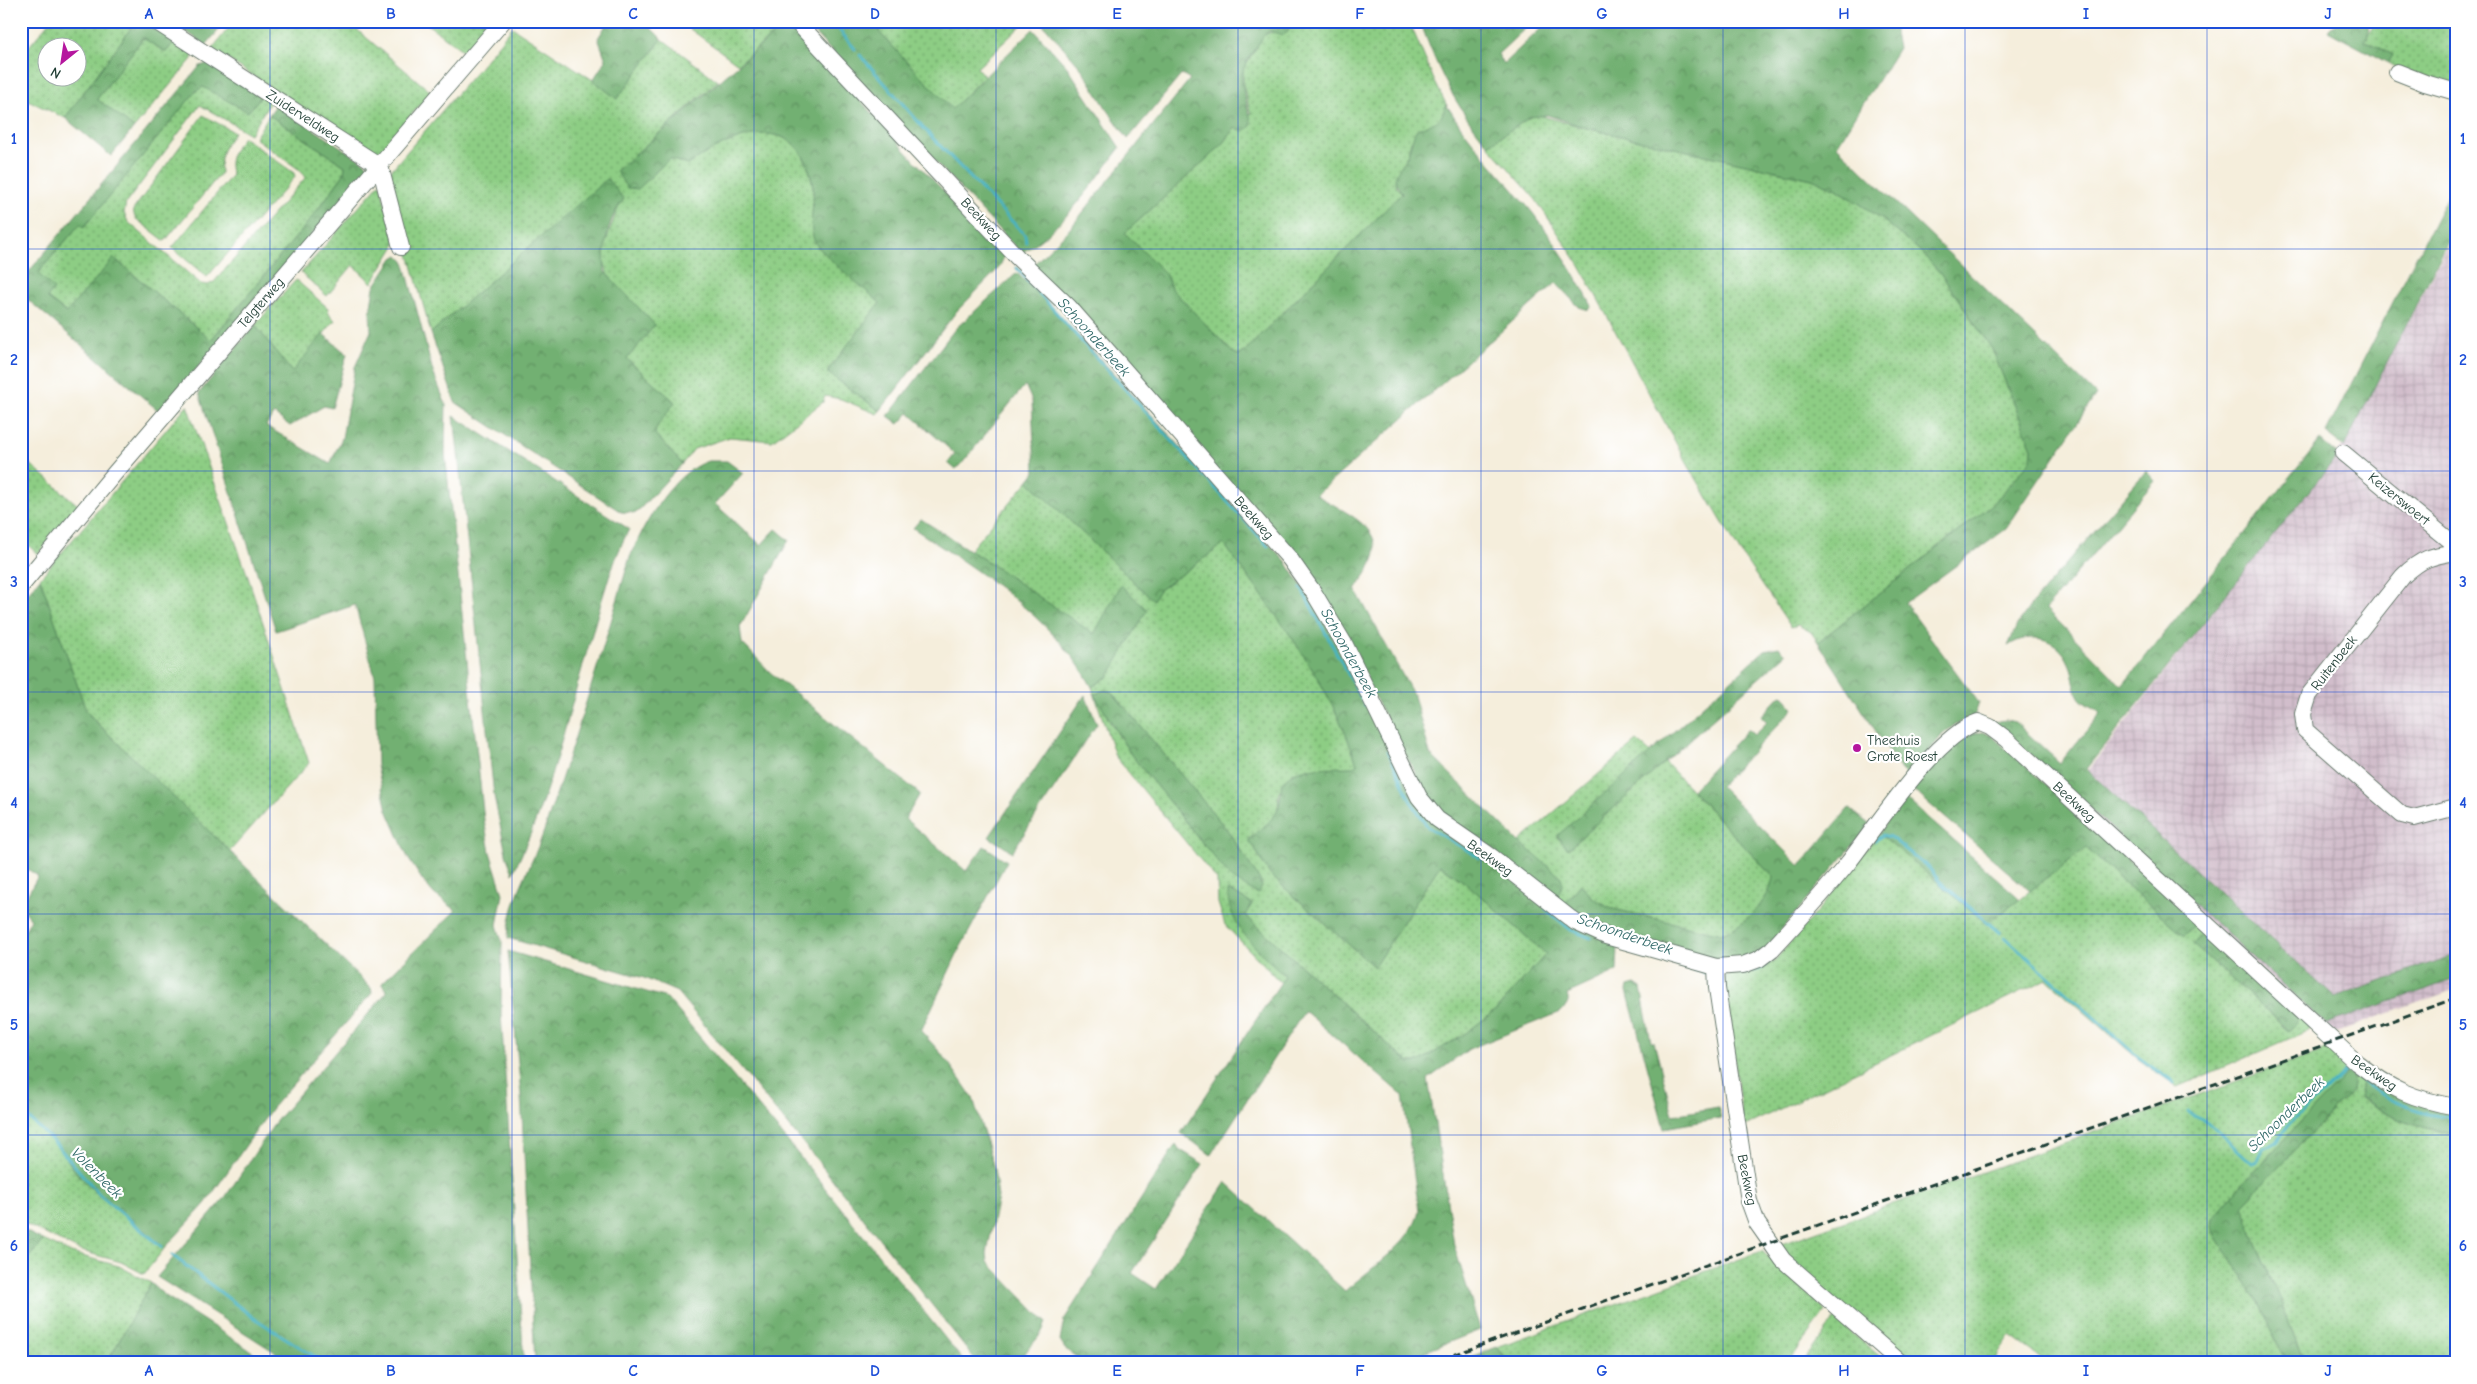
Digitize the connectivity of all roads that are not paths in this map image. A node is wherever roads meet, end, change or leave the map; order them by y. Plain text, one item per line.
1 (155, 21) edge
2 (503, 21) edge
3 (796, 21) edge
4 (2397, 72) dead end
5 (2456, 92) edge
6 (380, 166) junction
7 (401, 247) dead end
8 (2343, 453) dead end
9 (2456, 546) edge
10 (2456, 552) edge
11 (21, 586) edge
12 (2456, 807) edge
13 (1716, 967) junction
14 (2456, 1107) edge
15 (1901, 1363) edge

1 - 6 street, Zuiderveldweg
2 - 6 street, Telgterweg
3 - 13 street, Beekweg
4 - 5 street
6 - 7 street
6 - 11 street, Telgterweg
8 - 9 street, Keizerswoert
10 - 12 street, Ruitenbeek
13 - 14 street, Beekweg
13 - 15 street, Beekweg

